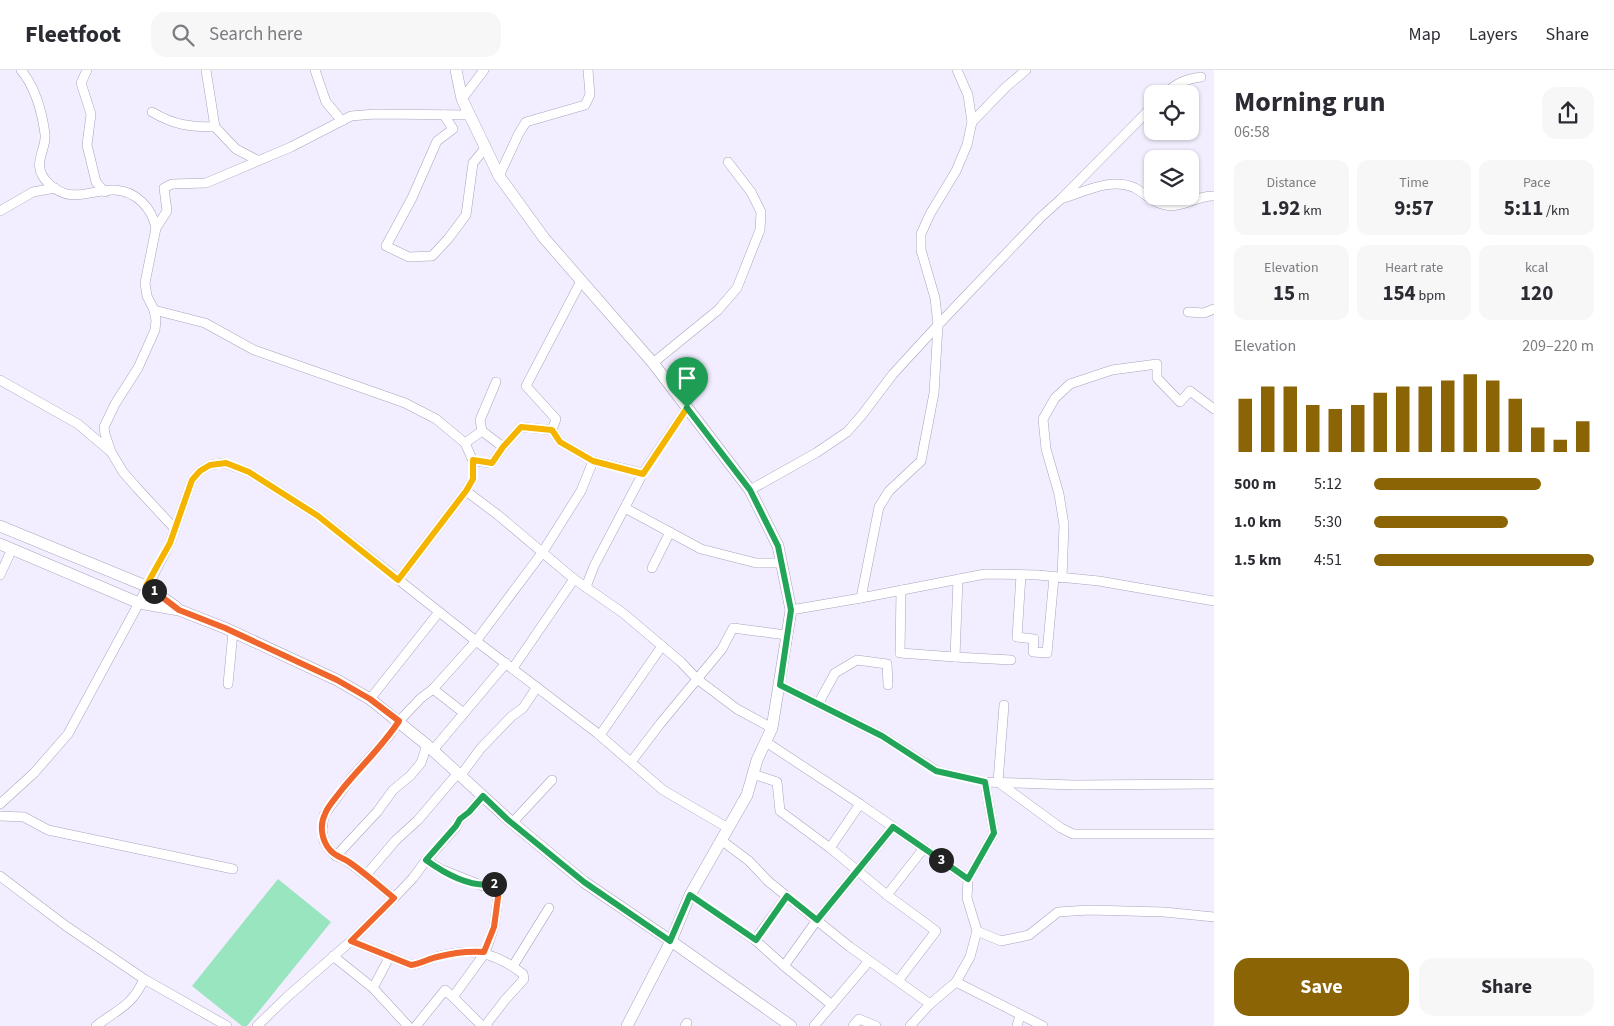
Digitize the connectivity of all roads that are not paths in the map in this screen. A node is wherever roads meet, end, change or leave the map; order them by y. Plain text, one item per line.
1 (21, 70) edge
2 (87, 70) edge
3 (206, 70) edge
4 (315, 70) edge
5 (456, 70) edge
6 (484, 70) edge
7 (588, 70) edge
8 (957, 70) edge
9 (1026, 70) edge
10 (1201, 77) dead end
11 (1175, 85) edge
12 (462, 99) junction
13 (152, 112) dead end
14 (444, 114) junction
15 (470, 115) junction
16 (1144, 115) edge
17 (342, 121) junction
18 (972, 122) junction
19 (216, 127) junction
20 (486, 147) junction
21 (256, 160) junction
22 (728, 162) dead end
23 (499, 176) junction
24 (56, 188) junction
25 (105, 192) junction
26 (1214, 196) edge
27 (1061, 199) junction
28 (0, 211) edge
29 (156, 228) junction
30 (581, 281) junction
31 (1214, 309) edge
32 (154, 310) junction
33 (1188, 312) dead end
34 (938, 325) junction
35 (653, 363) junction
36 (0, 380) edge
37 (496, 382) dead end
38 (687, 408) junction
39 (1214, 408) edge
40 (552, 430) junction
41 (482, 431) junction
42 (465, 443) junction
43 (503, 447) junction
44 (111, 452) junction
45 (473, 460) junction
46 (593, 461) junction
47 (643, 474) junction
48 (750, 490) junction
49 (466, 491) junction
50 (625, 508) junction
51 (0, 526) edge
52 (175, 529) junction
53 (670, 532) junction
54 (0, 544) edge
55 (12, 549) junction
56 (542, 553) junction
57 (782, 563) junction
58 (652, 568) dead end
59 (0, 575) edge
60 (1021, 575) junction
61 (1058, 577) junction
62 (958, 579) junction
63 (398, 580) junction
64 (574, 580) junction
65 (146, 586) junction
66 (586, 587) junction
67 (900, 590) junction
68 (861, 598) junction
69 (1214, 601) edge
70 (139, 603) junction
71 (179, 610) junction
72 (791, 610) junction
73 (439, 612) junction
74 (233, 632) junction
75 (786, 635) junction
76 (476, 641) junction
77 (662, 646) junction
78 (954, 657) junction
79 (1011, 660) dead end
80 (510, 665) junction
81 (698, 679) junction
82 (228, 684) dead end
83 (780, 685) junction
84 (888, 685) dead end
85 (537, 687) junction
86 (433, 689) junction
87 (370, 699) junction
88 (818, 704) junction
89 (1004, 705) dead end
90 (464, 712) junction
91 (399, 721) junction
92 (772, 728) junction
93 (600, 736) junction
94 (766, 742) junction
95 (430, 747) junction
96 (631, 762) junction
97 (460, 774) junction
98 (753, 774) junction
99 (552, 780) dead end
100 (985, 782) junction
101 (998, 782) junction
102 (1214, 784) edge
103 (483, 796) junction
104 (0, 804) edge
105 (860, 804) junction
106 (0, 816) edge
107 (512, 823) junction
108 (893, 827) junction
109 (728, 828) junction
110 (1214, 834) edge
111 (721, 840) junction
112 (830, 848) junction
113 (924, 848) junction
114 (336, 856) junction
115 (426, 860) junction
116 (233, 869) dead end
117 (857, 870) junction
118 (366, 875) junction
119 (0, 876) edge
120 (968, 879) junction
121 (690, 895) junction
122 (887, 895) junction
123 (787, 896) junction
124 (394, 898) junction
125 (549, 908) dead end
126 (1214, 917) edge
127 (817, 920) junction
128 (977, 931) junction
129 (756, 940) junction
130 (351, 941) junction
131 (670, 941) junction
132 (484, 952) junction
133 (332, 956) junction
134 (390, 956) junction
135 (870, 961) junction
136 (513, 966) junction
137 (784, 966) junction
138 (144, 978) junction
139 (898, 981) junction
140 (956, 982) junction
141 (373, 988) junction
142 (453, 997) junction
143 (930, 1004) junction
144 (832, 1005) junction
145 (1020, 1015) junction
146 (96, 1026) edge
147 (227, 1026) edge
148 (257, 1026) edge
149 (408, 1026) edge
150 (416, 1026) edge
151 (482, 1026) edge
152 (487, 1026) edge
153 (627, 1026) edge
154 (791, 1026) edge
155 (814, 1026) edge
156 (853, 1026) edge
157 (876, 1026) edge
158 (910, 1026) edge
159 (1017, 1026) edge
160 (1043, 1026) edge

1 - 24 street
2 - 25 street
3 - 19 street
4 - 17 street
5 - 12 street
6 - 12 street
7 - 23 street
8 - 18 street
9 - 18 street
10 - 11 street
12 - 15 street
13 - 19 street
14 - 15 street
14 - 17 street
14 - 20 street
15 - 20 street
16 - 27 street
17 - 21 street
18 - 34 street
19 - 21 street
20 - 23 street
21 - 29 street
22 - 35 street
23 - 30 street
24 - 25 street
24 - 28 street
25 - 29 street
26 - 27 street
27 - 34 street
29 - 32 street
30 - 35 street
30 - 40 street
31 - 33 street
32 - 42 street
32 - 44 street
34 - 48 street
34 - 68 street
35 - 38 street
36 - 44 street
37 - 41 street
38 - 47 street
38 - 48 street
39 - 61 street
40 - 43 street
40 - 46 street
41 - 42 street
41 - 43 street
42 - 45 street
43 - 45 street
44 - 52 street
45 - 49 street
46 - 47 street
46 - 56 street
47 - 50 street
48 - 57 street
49 - 56 street
49 - 63 street
50 - 53 street
50 - 66 street
51 - 65 street
52 - 63 street
52 - 65 street
53 - 57 street
53 - 58 street
54 - 55 street
55 - 59 street
55 - 70 street
56 - 64 street
56 - 76 street
57 - 72 street
60 - 61 street
60 - 61 street
60 - 62 street
61 - 69 street
62 - 67 street
62 - 78 street
63 - 73 street
64 - 66 street
64 - 80 street
65 - 70 street
65 - 71 street
66 - 77 street
67 - 68 street
67 - 78 street
68 - 72 street
70 - 71 street
70 - 104 street
71 - 74 street
72 - 75 street
73 - 76 street
73 - 87 street
74 - 82 street
74 - 87 street
75 - 81 street
75 - 83 street
76 - 80 street
76 - 86 street
77 - 81 street
77 - 93 street
78 - 79 street
80 - 85 street
80 - 90 street
81 - 92 street
81 - 96 street
83 - 88 street
83 - 92 street
84 - 88 street
85 - 93 street
85 - 97 street
86 - 90 street
86 - 91 street
87 - 91 street
88 - 100 street
89 - 101 street
90 - 95 street
91 - 95 street
91 - 114 street
92 - 94 street
93 - 96 street
94 - 98 street
94 - 105 street
95 - 97 street
95 - 114 street
96 - 109 street
97 - 103 street
97 - 118 street
98 - 109 street
98 - 112 street
99 - 107 street
100 - 101 street
100 - 120 street
101 - 102 street
101 - 110 street
103 - 107 street
103 - 115 street
105 - 108 street
105 - 112 street
106 - 116 street
107 - 131 street
108 - 113 street
108 - 117 street
109 - 111 street
111 - 121 street
111 - 123 street
112 - 117 street
113 - 120 street
113 - 122 street
114 - 118 street
115 - 124 street
115 - 132 street
117 - 122 street
117 - 127 street
118 - 124 street
119 - 138 street
120 - 128 street
121 - 129 street
121 - 131 street
122 - 139 street
123 - 127 street
123 - 129 street
124 - 130 street
125 - 136 street
126 - 128 street
127 - 135 street
127 - 137 street
128 - 140 street
129 - 137 street
130 - 133 street
130 - 134 street
131 - 153 street
131 - 154 street
132 - 134 street
132 - 136 street
132 - 142 street
133 - 141 street
133 - 148 street
134 - 141 street
135 - 139 street
135 - 144 street
136 - 152 street
137 - 144 street
138 - 146 street
138 - 147 street
139 - 143 street
140 - 143 street
140 - 145 street
141 - 149 street
142 - 150 street
142 - 151 street
143 - 158 street
144 - 155 street
145 - 159 street
145 - 160 street
156 - 157 street

